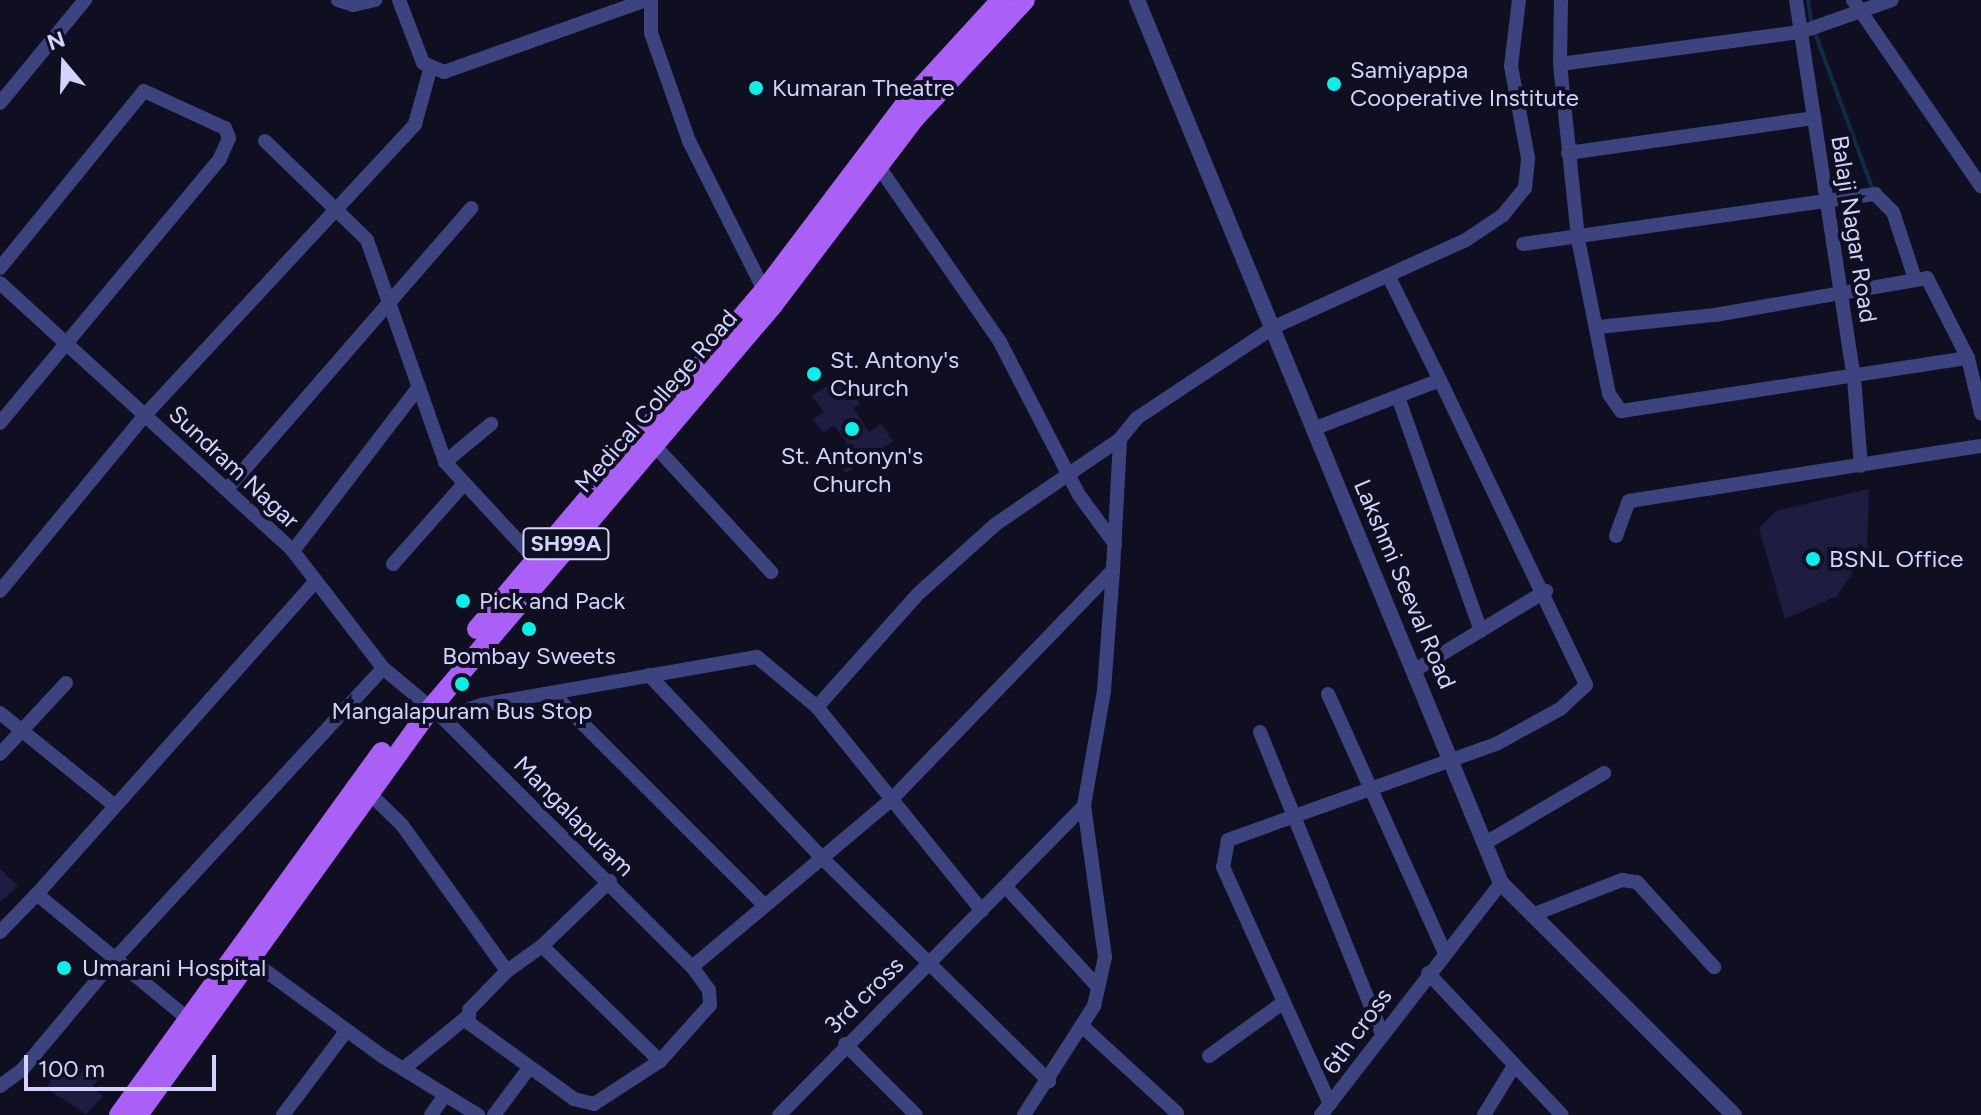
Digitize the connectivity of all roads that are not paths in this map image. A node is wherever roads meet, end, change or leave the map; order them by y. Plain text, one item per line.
1 (85, 0) edge
2 (338, 0) edge
3 (375, 0) edge
4 (399, 0) edge
5 (648, 0) edge
6 (1001, 0) edge
7 (1025, 0) edge
8 (1137, 0) edge
9 (1519, 0) edge
10 (1561, 0) edge
11 (1796, 0) edge
12 (1892, 0) edge
13 (1855, 5) edge
14 (983, 28) junction
15 (1805, 31) junction
16 (1560, 64) junction
17 (430, 70) junction
18 (0, 103) edge
19 (1815, 118) junction
20 (265, 141) dead end
21 (1568, 153) junction
22 (879, 167) junction
23 (1981, 186) edge
24 (1829, 202) junction
25 (471, 208) dead end
26 (335, 209) junction
27 (1578, 239) junction
28 (1523, 244) dead end
29 (0, 268) edge
30 (1914, 276) junction
31 (1389, 277) junction
32 (0, 283) edge
33 (1842, 292) junction
34 (389, 297) junction
35 (768, 298) junction
36 (1274, 327) junction
37 (1598, 327) junction
38 (65, 346) junction
39 (1968, 358) junction
40 (1854, 378) junction
41 (1440, 380) junction
42 (419, 387) junction
43 (1398, 397) junction
44 (1981, 413) edge
45 (145, 415) junction
46 (0, 423) edge
47 (491, 424) dead end
48 (1313, 429) junction
49 (1120, 439) junction
50 (654, 445) junction
51 (1981, 446) edge
52 (445, 462) junction
53 (1861, 466) junction
54 (1068, 471) junction
55 (462, 486) junction
56 (228, 488) junction
57 (1616, 536) dead end
58 (1115, 544) junction
59 (293, 551) junction
60 (534, 558) junction
61 (393, 564) dead end
62 (1113, 570) junction
63 (771, 572) dead end
64 (316, 581) junction
65 (0, 591) edge
66 (1546, 591) junction
67 (1481, 631) junction
68 (383, 668) junction
69 (1417, 669) junction
70 (649, 675) junction
71 (66, 683) dead end
72 (552, 693) junction
73 (1328, 694) dead end
74 (817, 707) junction
75 (431, 709) junction
76 (0, 713) edge
77 (1260, 732) dead end
78 (19, 733) junction
79 (0, 754) edge
80 (1451, 761) junction
81 (1604, 773) dead end
82 (364, 788) junction
83 (1370, 788) junction
84 (890, 801) junction
85 (114, 805) junction
86 (1084, 806) junction
87 (1292, 817) junction
88 (1487, 842) junction
89 (821, 857) junction
90 (610, 881) junction
91 (1501, 883) junction
92 (1006, 887) junction
93 (37, 894) junction
94 (764, 905) junction
95 (982, 911) junction
96 (1532, 915) junction
97 (0, 932) edge
98 (542, 946) junction
99 (1445, 953) junction
100 (243, 954) junction
101 (113, 961) junction
102 (928, 963) junction
103 (692, 967) junction
104 (1714, 967) dead end
105 (507, 971) junction
106 (1428, 973) junction
107 (1098, 987) junction
108 (1281, 1004) junction
109 (467, 1017) junction
110 (188, 1019) junction
111 (1082, 1026) junction
112 (347, 1030) junction
113 (1382, 1034) junction
114 (845, 1044) junction
115 (1209, 1056) dead end
116 (660, 1061) junction
117 (1514, 1066) junction
118 (529, 1068) junction
119 (403, 1069) junction
120 (1049, 1081) junction
121 (0, 1086) edge
122 (445, 1095) junction
123 (1326, 1110) edge
124 (1178, 1114) edge
125 (119, 1115) edge
126 (138, 1115) edge
127 (283, 1115) edge
128 (431, 1115) edge
129 (478, 1115) edge
130 (494, 1115) edge
131 (779, 1115) edge
132 (916, 1115) edge
133 (1024, 1115) edge
134 (1484, 1115) edge
135 (1562, 1115) edge
136 (1734, 1115) edge

1 - 18 street
2 - 3 street
4 - 17 street
5 - 17 street
5 - 35 street
6 - 14 main road, Medical College Road / SH99A
7 - 14 main road, Medical College Road / SH99A
8 - 36 street, Lakshmi Seeval Road
9 - 31 street
10 - 16 street
11 - 15 street, Balaji Nagar Road
12 - 13 street
13 - 15 street
13 - 23 street
14 - 22 main road, Medical College Road / SH99A
14 - 35 main road, Medical College Road / SH99A
15 - 16 street
15 - 19 street, Balaji Nagar Road
16 - 21 street
17 - 26 street
19 - 21 street
19 - 24 street, Balaji Nagar Road
20 - 26 street
21 - 27 street
22 - 35 main road, Medical College Road / SH99A
22 - 54 street
24 - 27 street
24 - 30 street
24 - 33 street, Balaji Nagar Road
25 - 34 street
26 - 34 street
26 - 45 street
27 - 28 street
27 - 37 street
29 - 38 street
30 - 33 street
30 - 39 street
31 - 36 street
31 - 41 street
32 - 38 street, Sundram Nagar
33 - 37 street
33 - 40 street, Balaji Nagar Road
34 - 42 street
34 - 56 street
35 - 50 main road, Medical College Road / SH99A
35 - 60 main road, Medical College Road / SH99A
36 - 48 street, Lakshmi Seeval Road
36 - 49 street
37 - 40 street
38 - 45 street, Sundram Nagar
38 - 46 street
39 - 40 street
39 - 44 street
40 - 53 street, Balaji Nagar Road
41 - 43 street
41 - 66 street
42 - 52 street
42 - 59 street
43 - 48 street
43 - 67 street
45 - 56 street, Sundram Nagar
45 - 65 street
47 - 52 street
48 - 69 street, Lakshmi Seeval Road
49 - 54 street
49 - 58 street
50 - 63 street
50 - 75 main road, Medical College Road / SH99A
51 - 53 street
52 - 55 street
53 - 57 street
54 - 58 street
54 - 74 street
55 - 60 street
55 - 61 street
56 - 59 street, Sundram Nagar
58 - 62 street
59 - 64 street, Sundram Nagar
60 - 75 main road, Medical College Road / SH99A
62 - 84 street
62 - 86 street
64 - 68 street, Sundram Nagar
64 - 85 street
66 - 67 street
66 - 80 street
67 - 69 street
68 - 75 street, Sundram Nagar
68 - 101 street
69 - 80 street, Lakshmi Seeval Road
70 - 72 street
70 - 74 street
70 - 89 street
71 - 78 street
72 - 75 street
72 - 94 street
73 - 83 street
74 - 84 street
75 - 82 main road, Medical College Road / SH99A
75 - 90 street, Mangalapuram
76 - 78 street
77 - 87 street
78 - 79 street
78 - 85 street
80 - 83 street
80 - 88 street, Lakshmi Seeval Road
81 - 88 street
82 - 100 main road, Medical College Road / SH99A
82 - 105 street
83 - 87 street
83 - 99 street
84 - 89 street
84 - 95 street
85 - 93 street
86 - 92 street, 3rd cross
86 - 107 street
87 - 108 street
87 - 113 street
88 - 91 street, Lakshmi Seeval Road
89 - 94 street
89 - 102 street
90 - 98 street
90 - 103 street, Mangalapuram
91 - 96 street, Lakshmi Seeval Road
91 - 99 street, 6th cross
92 - 95 street, 3rd cross
92 - 107 street
93 - 97 street
93 - 101 street
94 - 103 street
95 - 102 street, 3rd cross
96 - 104 street
96 - 136 street, Lakshmi Seeval Road
98 - 105 street
98 - 116 street
99 - 106 street, 6th cross
100 - 110 main road, Medical College Road / SH99A
100 - 112 street
100 - 126 main road, Medical College Road / SH99A
101 - 110 street
101 - 121 street
102 - 114 street, 3rd cross
102 - 120 street
103 - 116 street, Mangalapuram
105 - 109 street
106 - 113 street, 6th cross
106 - 117 street
107 - 111 street
108 - 115 street
108 - 123 street
109 - 118 street
109 - 119 street
110 - 125 main road, Medical College Road / SH99A
111 - 120 street
111 - 124 street
112 - 119 street
112 - 127 street
113 - 123 street, 6th cross
114 - 131 street, 3rd cross
114 - 132 street
116 - 118 street
117 - 134 street
117 - 135 street
118 - 130 street
119 - 122 street
120 - 133 street
122 - 128 street
122 - 129 street

